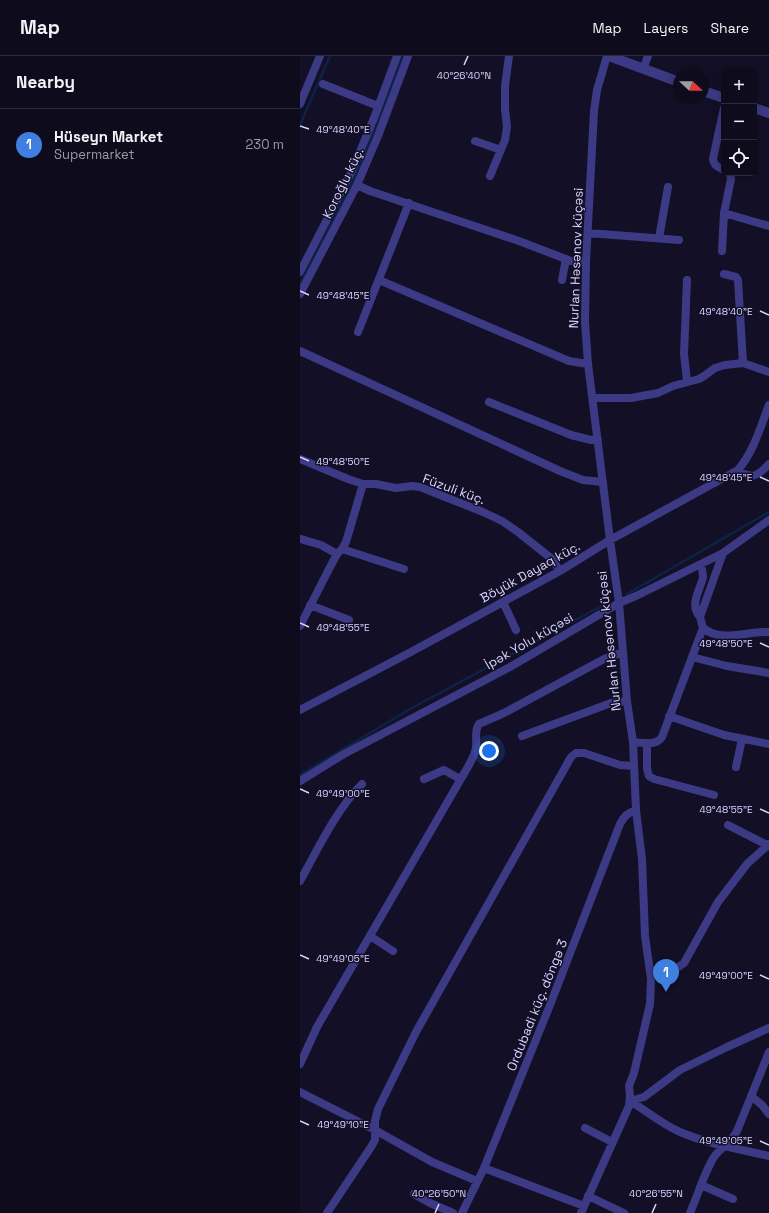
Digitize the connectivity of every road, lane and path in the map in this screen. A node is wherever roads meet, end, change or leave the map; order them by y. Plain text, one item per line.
1 (320, 56) edge
2 (397, 56) edge
3 (408, 56) edge
4 (509, 56) edge
5 (608, 56) edge
6 (648, 56) edge
7 (643, 69) junction
8 (673, 80) edge
9 (323, 84) dead end
10 (303, 89) edge
11 (709, 93) edge
12 (721, 97) edge
13 (300, 104) edge
14 (378, 106) junction
15 (757, 109) edge
16 (769, 113) edge
17 (721, 122) edge
18 (474, 141) dead end
19 (501, 150) junction
20 (721, 169) edge
21 (490, 176) dead end
22 (730, 176) edge
23 (357, 184) junction
24 (668, 187) dead end
25 (409, 203) junction
26 (724, 213) junction
27 (769, 226) edge
28 (588, 233) junction
29 (659, 238) junction
30 (679, 240) dead end
31 (722, 251) dead end
32 (566, 259) junction
33 (586, 262) junction
34 (300, 272) edge
35 (724, 274) dead end
36 (380, 280) junction
37 (562, 280) dead end
38 (687, 280) dead end
39 (300, 294) edge
40 (358, 332) dead end
41 (300, 351) edge
42 (743, 363) junction
43 (588, 364) junction
44 (769, 372) edge
45 (687, 382) junction
46 (592, 398) junction
47 (489, 402) dead end
48 (769, 405) edge
49 (598, 440) junction
50 (300, 459) edge
51 (769, 464) edge
52 (738, 470) junction
53 (603, 482) junction
54 (363, 484) junction
55 (769, 520) edge
56 (301, 539) dead end
57 (610, 540) junction
58 (340, 552) junction
59 (723, 553) junction
60 (701, 564) junction
61 (404, 569) dead end
62 (560, 571) junction
63 (503, 602) junction
64 (619, 603) junction
65 (310, 605) junction
66 (700, 617) junction
67 (349, 620) dead end
68 (300, 626) edge
69 (769, 626) edge
70 (702, 628) junction
71 (516, 630) dead end
72 (760, 632) junction
73 (769, 632) edge
74 (623, 652) junction
75 (692, 657) junction
76 (769, 674) edge
77 (627, 701) junction
78 (300, 710) edge
79 (670, 716) junction
80 (522, 736) dead end
81 (742, 739) junction
82 (633, 742) junction
83 (647, 743) junction
84 (769, 744) edge
85 (476, 748) junction
86 (491, 756) dead end
87 (634, 766) junction
88 (736, 767) dead end
89 (424, 779) dead end
90 (460, 779) junction
91 (300, 781) edge
92 (362, 784) dead end
93 (714, 795) dead end
94 (636, 810) junction
95 (728, 825) dead end
96 (768, 845) edge
97 (300, 881) edge
98 (370, 936) junction
99 (393, 950) dead end
100 (651, 971) junction
101 (769, 1028) edge
102 (769, 1052) edge
103 (300, 1064) edge
104 (300, 1092) edge
105 (751, 1096) junction
106 (630, 1101) junction
107 (769, 1114) edge
108 (585, 1128) dead end
109 (375, 1130) junction
110 (612, 1142) junction
111 (726, 1146) junction
112 (769, 1156) edge
113 (484, 1168) junction
114 (477, 1182) junction
115 (701, 1185) junction
116 (414, 1194) dead end
117 (588, 1196) junction
118 (734, 1200) dead end
119 (583, 1210) edge
120 (692, 1212) edge
121 (327, 1213) edge
122 (453, 1213) edge
123 (462, 1213) edge
124 (624, 1213) edge

1 - 10 street
2 - 14 street, Koroğlu küç.
3 - 23 street, Koroğlu küç.
4 - 19 street
5 - 7 street
5 - 28 street, Nurlan Həsənov küçəsi
6 - 7 street
7 - 8 street
9 - 14 street
10 - 13 street
11 - 12 street
14 - 34 street, Koroğlu küç.
15 - 16 street
17 - 20 street
18 - 19 street
19 - 21 street
22 - 26 street
23 - 25 street
23 - 39 street, Koroğlu küç.
24 - 29 street
25 - 32 street
25 - 36 street
26 - 27 street
26 - 31 street
28 - 29 street
28 - 33 street, Nurlan Həsənov küçəsi
29 - 30 street
32 - 33 street
32 - 37 street
33 - 43 street, Nurlan Həsənov küçəsi
35 - 42 street
36 - 40 street
36 - 43 street
38 - 45 street
41 - 53 street
42 - 44 street
42 - 45 street
43 - 46 street, Nurlan Həsənov küçəsi
45 - 46 street
46 - 49 street, Nurlan Həsənov küçəsi
47 - 49 street
48 - 52 street
49 - 53 street, Nurlan Həsənov küçəsi
50 - 54 street, Füzuli küç.
51 - 52 street
52 - 57 street, Böyük Dayaq küç.
53 - 57 street, Nurlan Həsənov küçəsi
54 - 58 street
54 - 62 street, Füzuli küç.
55 - 59 street, İpək Yolu küçəsi
56 - 58 street
57 - 62 street, Böyük Dayaq küç.
57 - 64 street, Nurlan Həsənov küçəsi
58 - 61 street
58 - 65 street
59 - 60 street, İpək Yolu küçəsi
59 - 66 street
60 - 64 street, İpək Yolu küçəsi
60 - 66 street
62 - 63 street, Böyük Dayaq küç.
63 - 71 street
63 - 78 street, Böyük Dayaq küç.
64 - 74 street, Nurlan Həsənov küçəsi
64 - 91 street, İpək Yolu küçəsi
65 - 67 street
65 - 68 street
66 - 70 street
69 - 72 street
70 - 72 street
70 - 75 street
72 - 73 street
74 - 77 street, Nurlan Həsənov küçəsi
74 - 85 street
75 - 76 street
75 - 79 street
77 - 80 street
77 - 82 street, Nurlan Həsənov küçəsi
79 - 81 street
79 - 83 street
81 - 84 street
81 - 88 street
82 - 83 street
82 - 87 street, Nurlan Həsənov küçəsi
83 - 93 street
85 - 86 street
85 - 90 street
87 - 94 street, Nurlan Həsənov küçəsi
87 - 109 street
89 - 90 street
90 - 98 street
92 - 97 street
94 - 100 street, Nurlan Həsənov küçəsi
94 - 113 street, Ordubadi küç. döngə 3
95 - 96 street
96 - 100 street
98 - 99 street
98 - 103 street
100 - 106 street, Nurlan Həsənov küçəsi
101 - 106 street
102 - 105 street
104 - 109 street
105 - 107 street
105 - 111 street
106 - 110 street, Nurlan Həsənov küçəsi
106 - 111 street
108 - 110 street
109 - 114 street
109 - 121 street
110 - 117 street, Nurlan Həsənov küçəsi
111 - 112 street
111 - 115 street
113 - 114 street, Ordubadi küç. döngə 3
113 - 119 street
114 - 123 street, Ordubadi küç. döngə 3
115 - 118 street
115 - 120 street
116 - 122 street
117 - 119 street, Nurlan Həsənov küçəsi
117 - 124 street

